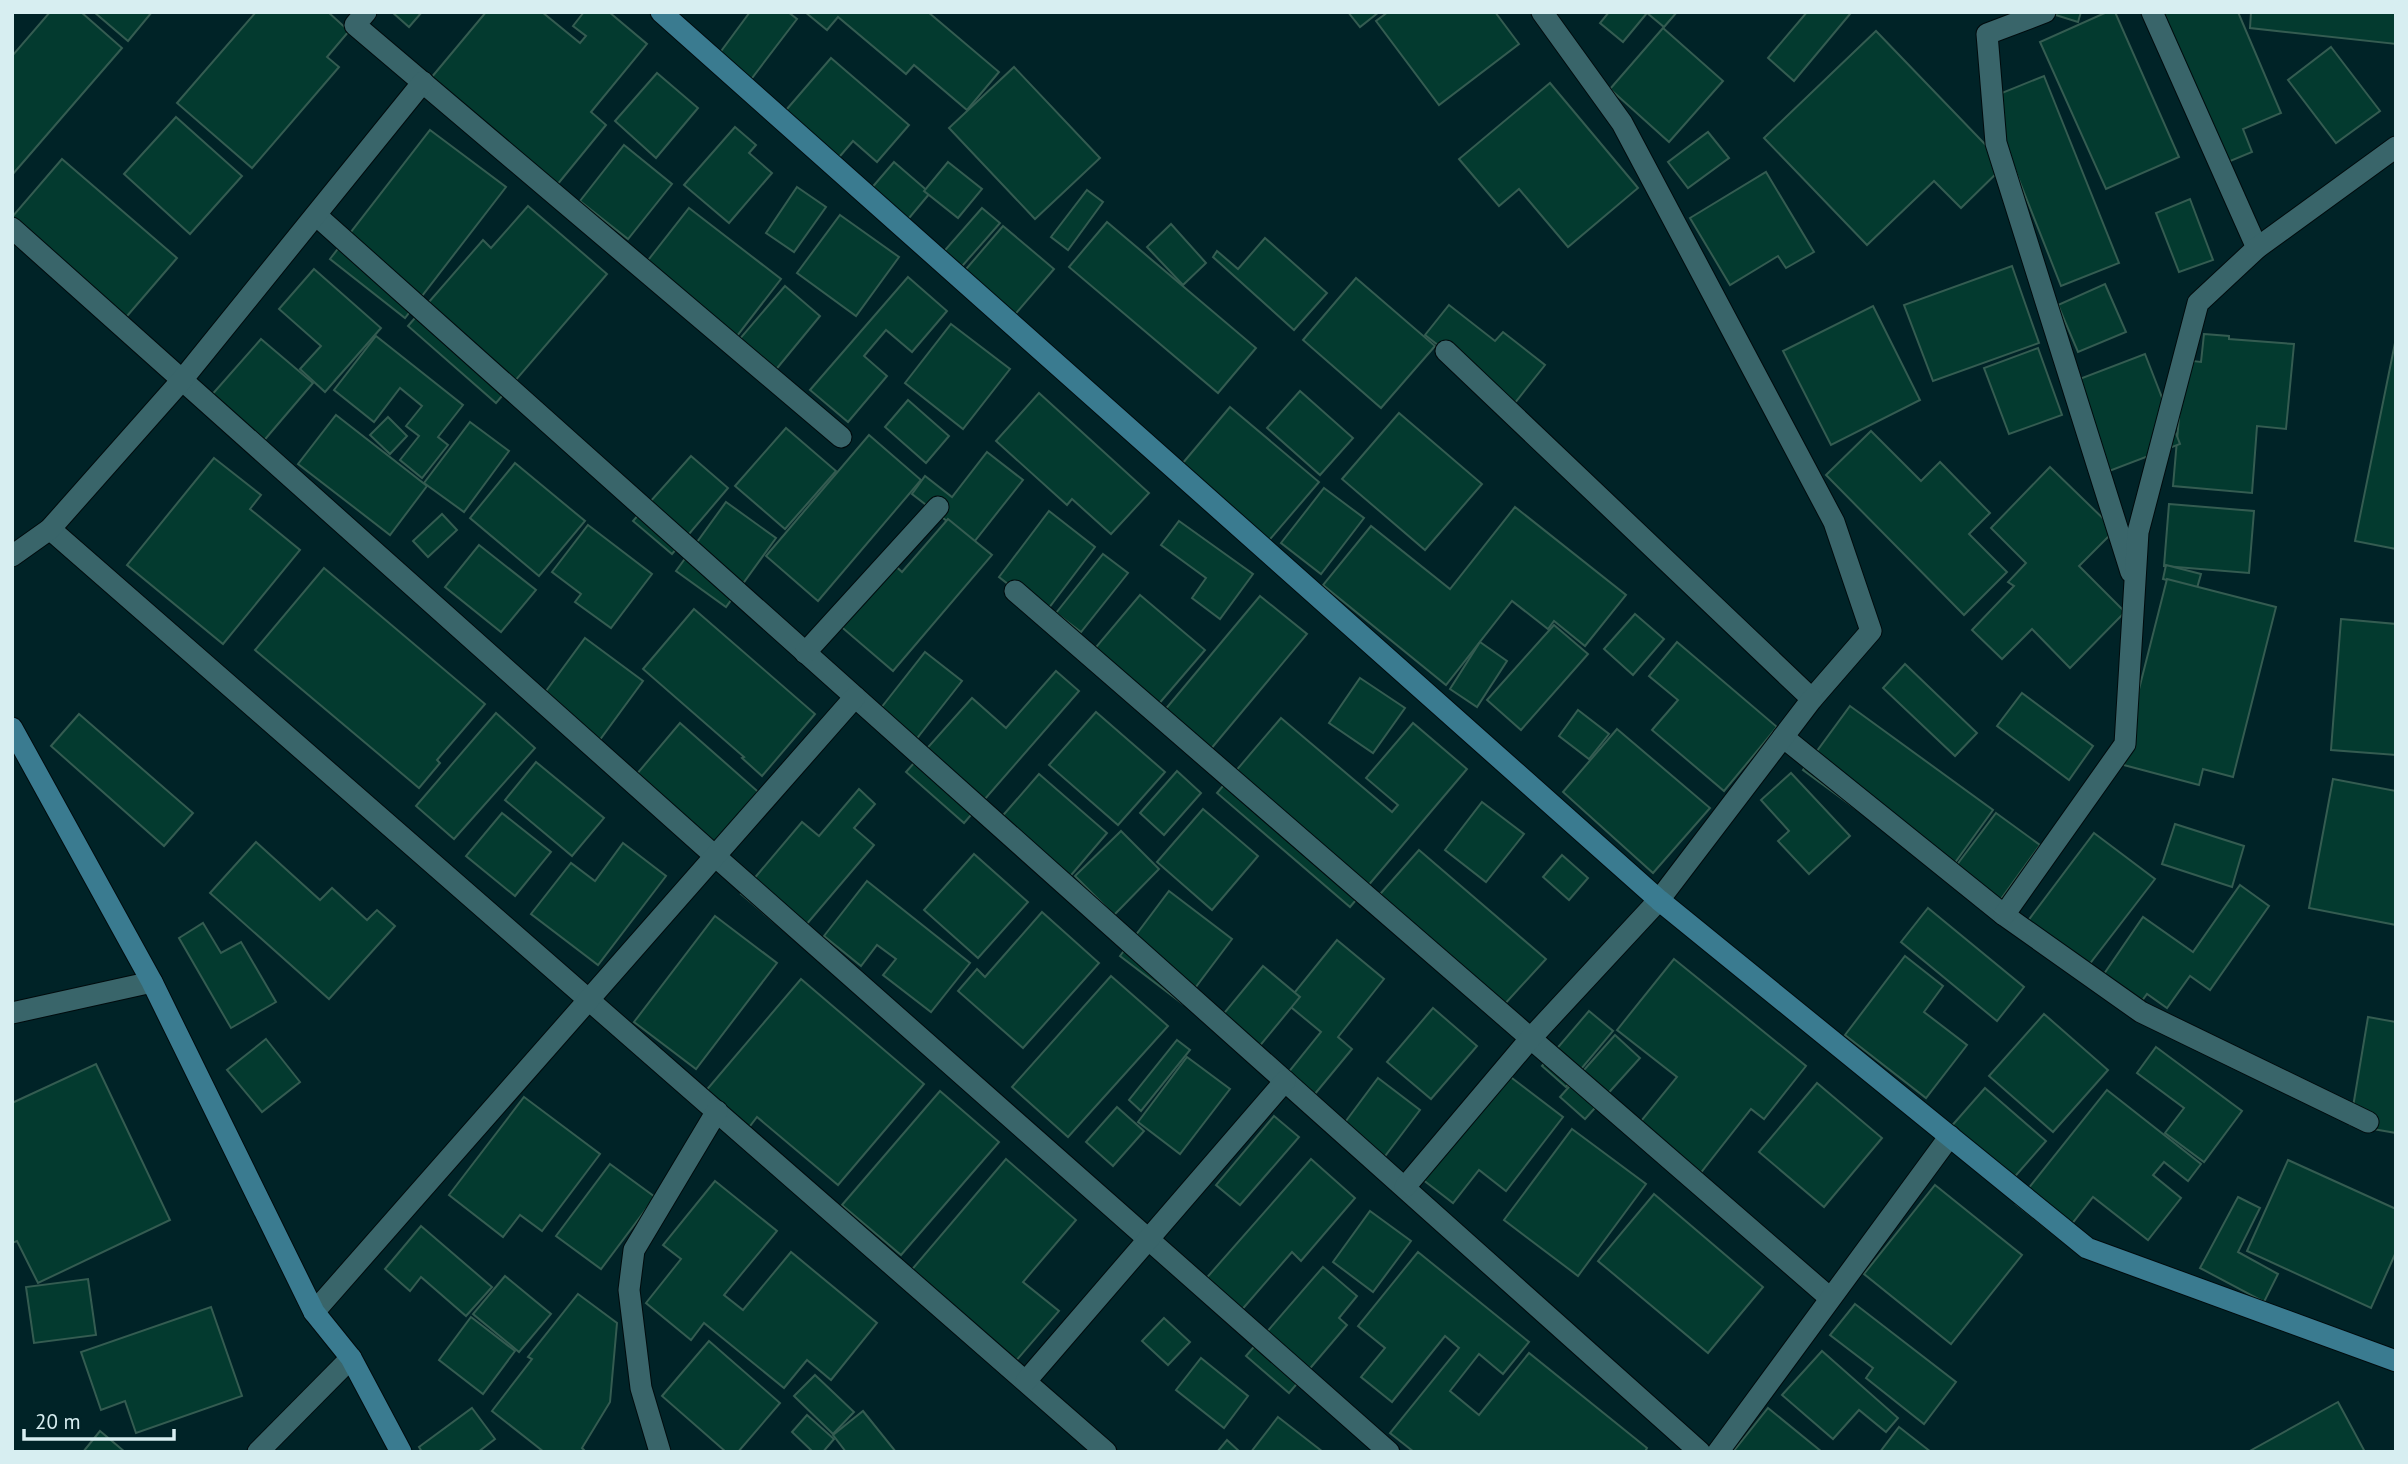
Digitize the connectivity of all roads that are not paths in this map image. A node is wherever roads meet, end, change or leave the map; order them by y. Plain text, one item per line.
1 (366, 12) edge
2 (661, 12) edge
3 (1542, 12) edge
4 (2045, 12) edge
5 (2152, 12) edge
6 (423, 82) junction
7 (2396, 148) edge
8 (317, 216) junction
9 (12, 228) edge
10 (2257, 248) junction
11 (1446, 351) dead end
12 (182, 380) junction
13 (841, 437) dead end
14 (938, 507) dead end
15 (50, 529) junction
16 (12, 556) edge
17 (2135, 583) junction
18 (1015, 591) dead end
19 (805, 653) junction
20 (855, 697) junction
21 (1812, 699) junction
22 (12, 728) edge
23 (1783, 737) junction
24 (715, 856) junction
25 (1659, 900) junction
26 (2004, 915) junction
27 (152, 982) junction
28 (589, 1000) junction
29 (12, 1013) edge
30 (1530, 1039) junction
31 (1285, 1081) junction
32 (717, 1111) junction
33 (2368, 1122) dead end
34 (1950, 1136) junction
35 (1405, 1187) junction
36 (1148, 1239) junction
37 (1830, 1298) junction
38 (314, 1312) junction
39 (351, 1358) junction
40 (2396, 1361) edge
41 (1026, 1381) junction
42 (1098, 1449) edge
43 (258, 1452) edge
44 (401, 1452) edge
45 (660, 1452) edge
46 (1389, 1452) edge
47 (1700, 1452) edge
48 (1718, 1452) edge

1 - 6 street
2 - 25 street
3 - 21 street
4 - 17 street
5 - 10 street
6 - 8 street
6 - 13 street
7 - 10 street
8 - 12 street
8 - 19 street
9 - 12 street
10 - 17 street
11 - 21 street
12 - 15 street
12 - 24 street
14 - 19 street
15 - 16 street
15 - 28 street
17 - 26 street
18 - 30 street
19 - 20 street
20 - 24 street
20 - 31 street
21 - 23 street
22 - 27 street
23 - 25 street
23 - 26 street
24 - 28 street
24 - 36 street
25 - 30 street
25 - 34 street
26 - 33 street
27 - 29 street
27 - 38 street
28 - 32 street
28 - 38 street
30 - 35 street
30 - 37 street
31 - 35 street
31 - 36 street
32 - 41 street
32 - 45 street
34 - 37 street
34 - 40 street
35 - 47 street
36 - 41 street
36 - 46 street
37 - 48 street
38 - 39 street
39 - 43 street
39 - 44 street
41 - 42 street

